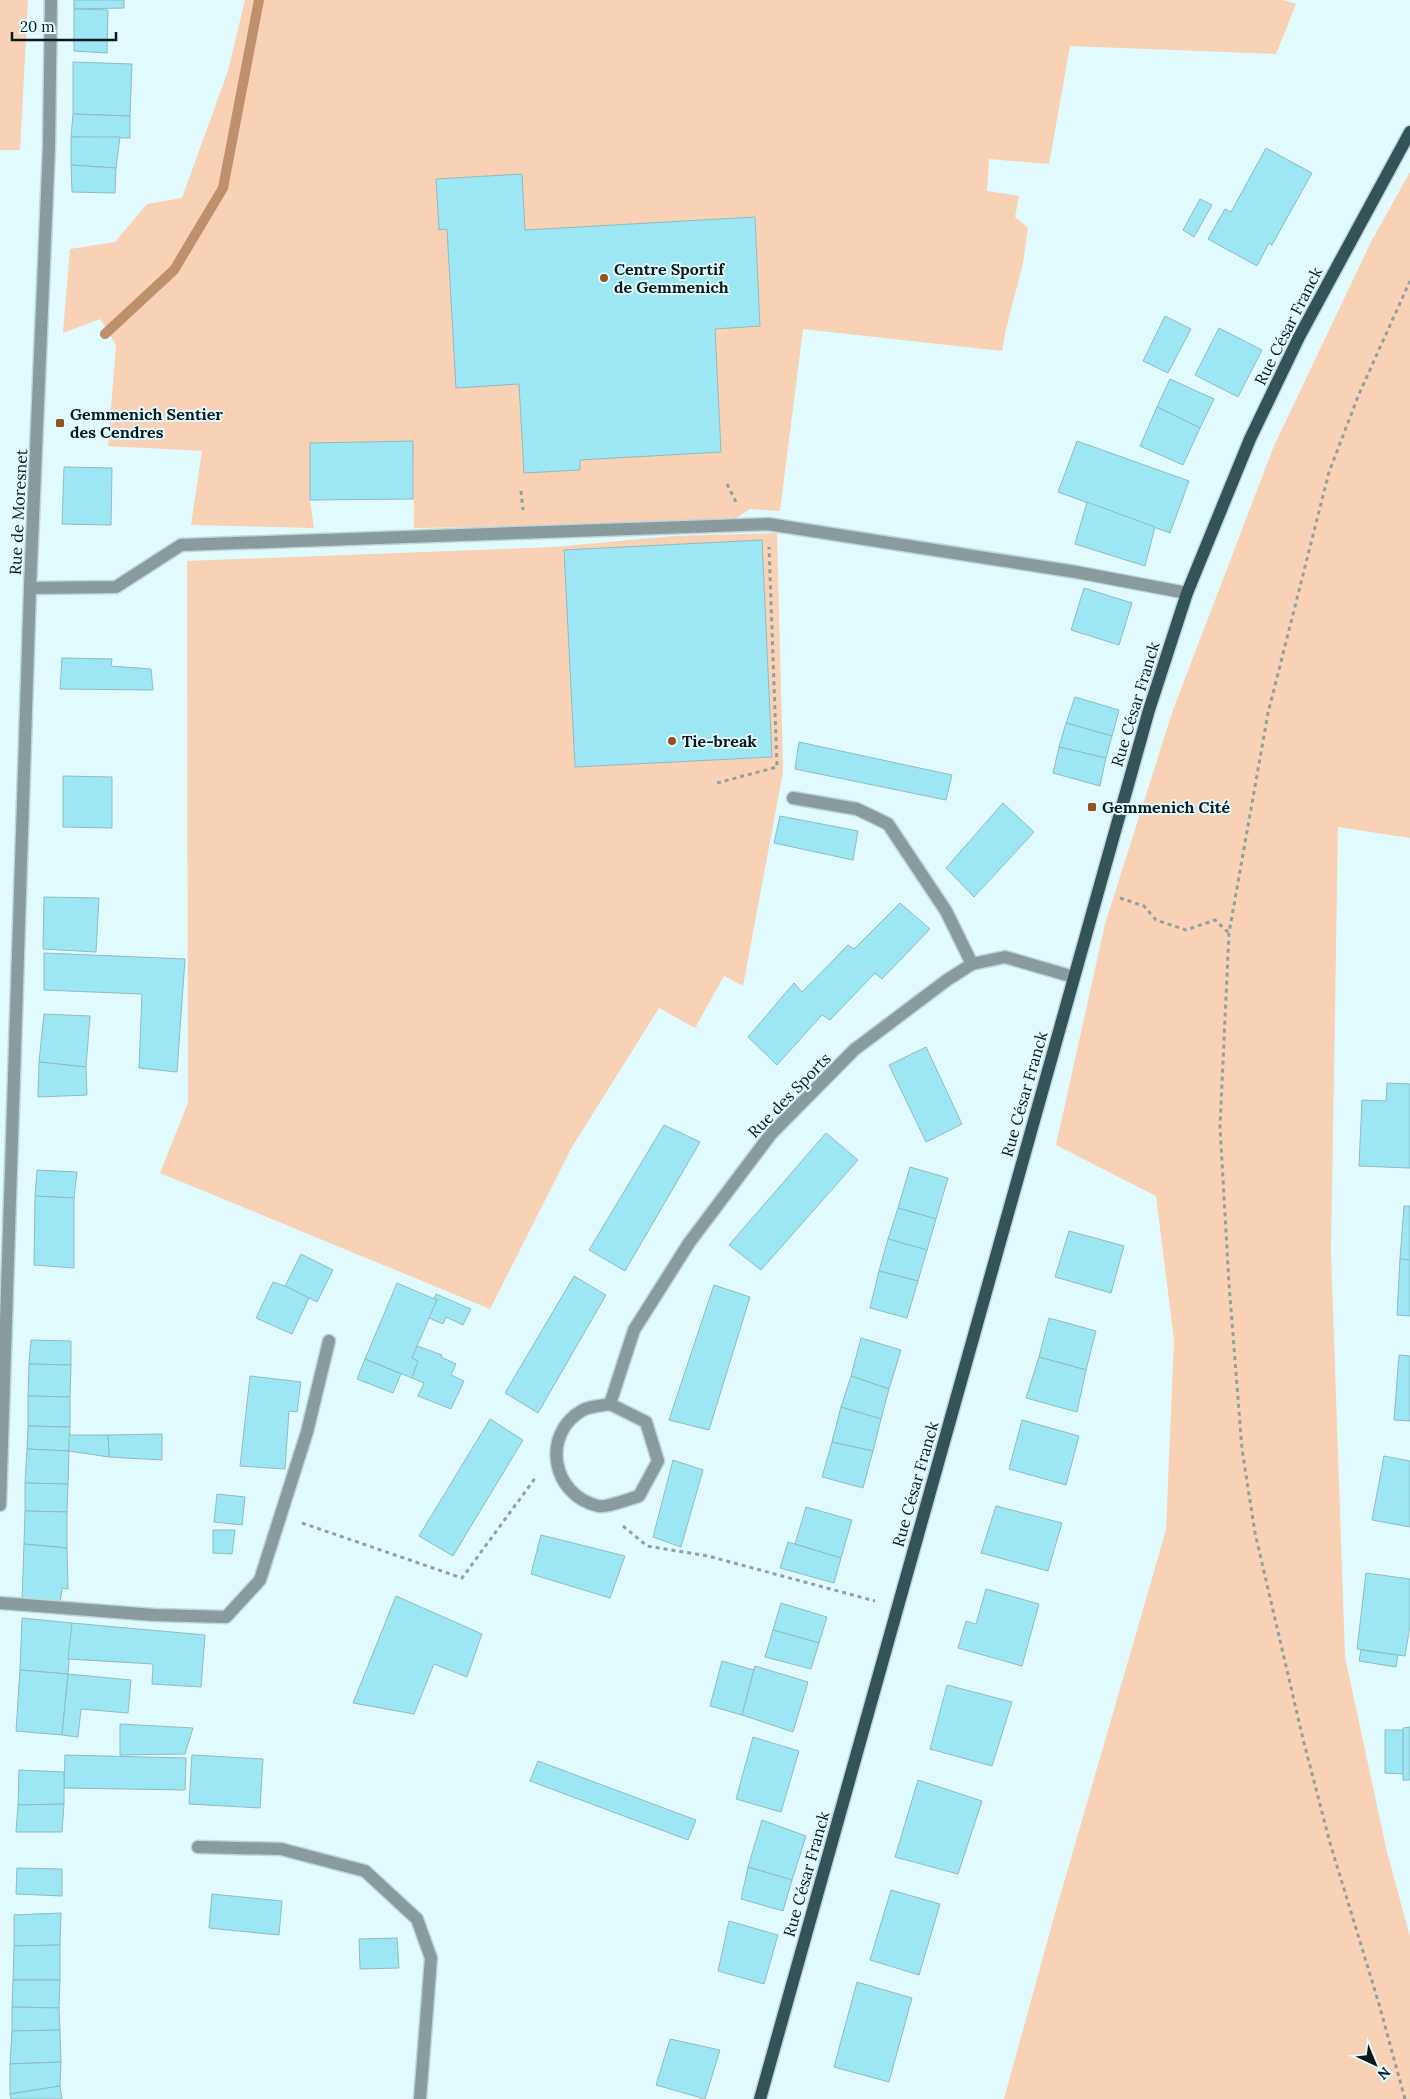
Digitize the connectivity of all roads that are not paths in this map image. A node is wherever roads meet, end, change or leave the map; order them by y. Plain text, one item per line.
1 (50, 0) edge
2 (1410, 132) edge
3 (30, 588) junction
4 (1187, 593) junction
5 (793, 798) dead end
6 (972, 964) junction
7 (1074, 977) junction
8 (329, 1341) dead end
9 (610, 1404) junction
10 (0, 1505) edge
11 (0, 1603) edge
12 (198, 1847) dead end
13 (420, 2099) edge
14 (760, 2099) edge

1 - 3 street, Rue de Moresnet
2 - 4 main road, Rue César Franck
3 - 4 street
3 - 10 street, Rue de Moresnet
4 - 7 main road, Rue César Franck
5 - 6 street
6 - 7 street, Rue des Sports
6 - 9 street, Rue des Sports
7 - 14 main road, Rue César Franck
8 - 11 street
9 - 9 street
12 - 13 street

